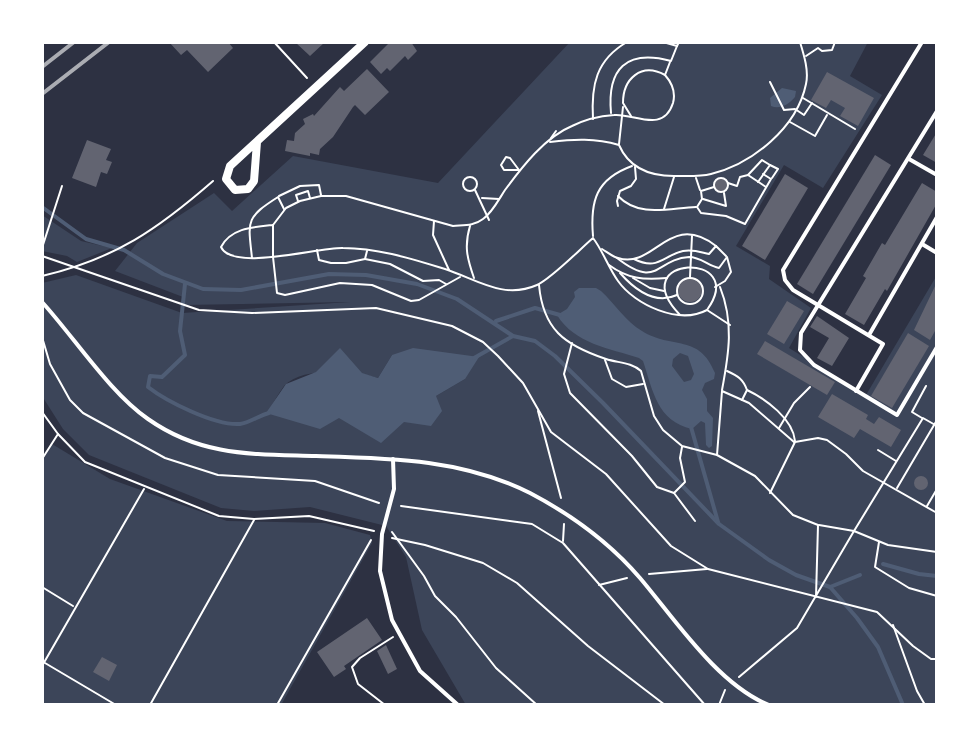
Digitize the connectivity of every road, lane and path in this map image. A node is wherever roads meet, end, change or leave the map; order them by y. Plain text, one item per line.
1 (274, 42) edge
2 (365, 42) edge
3 (627, 42) edge
4 (663, 42) edge
5 (800, 42) edge
6 (835, 42) edge
7 (922, 42) edge
8 (678, 44) edge
9 (805, 57) junction
10 (671, 61) junction
11 (665, 75) junction
12 (770, 82) dead end
13 (317, 87) junction
14 (802, 97) junction
15 (623, 103) junction
16 (812, 103) junction
17 (795, 109) junction
18 (937, 111) edge
19 (828, 113) junction
20 (611, 115) junction
21 (622, 115) junction
22 (635, 118) junction
23 (593, 119) junction
24 (789, 122) junction
25 (855, 129) dead end
26 (556, 131) dead end
27 (257, 142) junction
28 (548, 143) junction
29 (619, 145) junction
30 (909, 159) junction
31 (770, 165) junction
32 (230, 166) junction
33 (634, 166) junction
34 (519, 170) junction
35 (717, 172) junction
36 (763, 174) junction
37 (748, 175) junction
38 (937, 175) edge
39 (675, 176) junction
40 (695, 176) junction
41 (719, 178) junction
42 (771, 179) junction
43 (758, 182) junction
44 (728, 183) junction
45 (62, 186) dead end
46 (714, 187) junction
47 (767, 188) junction
48 (319, 189) junction
49 (474, 189) dead end
50 (308, 191) junction
51 (701, 191) junction
52 (723, 192) junction
53 (321, 196) junction
54 (618, 196) junction
55 (278, 197) junction
56 (310, 198) junction
57 (480, 198) junction
58 (499, 199) junction
59 (702, 199) junction
60 (298, 202) junction
61 (618, 206) dead end
62 (726, 206) junction
63 (697, 207) junction
64 (285, 209) junction
65 (664, 211) junction
66 (726, 216) junction
67 (937, 217) edge
68 (488, 218) junction
69 (434, 221) junction
70 (273, 225) junction
71 (471, 225) junction
72 (249, 227) junction
73 (692, 234) junction
74 (593, 238) junction
75 (921, 244) junction
76 (716, 246) junction
77 (42, 248) edge
78 (600, 248) junction
79 (316, 250) junction
80 (368, 250) junction
81 (691, 250) junction
82 (937, 253) edge
83 (42, 256) edge
84 (273, 257) junction
85 (691, 257) junction
86 (727, 257) junction
87 (617, 258) junction
88 (252, 259) junction
89 (365, 259) junction
90 (634, 259) junction
91 (608, 265) junction
92 (76, 266) junction
93 (690, 266) junction
94 (450, 271) junction
95 (620, 273) junction
96 (672, 273) junction
97 (42, 276) edge
98 (460, 277) junction
99 (690, 277) junction
100 (633, 278) junction
101 (668, 278) junction
102 (474, 281) junction
103 (681, 281) junction
104 (448, 284) junction
105 (539, 285) junction
106 (720, 285) junction
107 (715, 287) junction
108 (665, 291) junction
109 (677, 293) junction
110 (702, 296) junction
111 (667, 300) junction
112 (699, 300) junction
113 (713, 301) junction
114 (42, 302) edge
115 (682, 302) junction
116 (695, 303) junction
117 (690, 304) junction
118 (818, 305) junction
119 (673, 308) junction
120 (707, 309) junction
121 (680, 315) junction
122 (699, 315) junction
123 (689, 316) junction
124 (730, 325) junction
125 (869, 335) junction
126 (572, 343) junction
127 (937, 347) edge
128 (604, 358) junction
129 (726, 371) junction
130 (644, 384) junction
131 (927, 384) dead end
132 (810, 387) dead end
133 (747, 390) junction
134 (722, 391) junction
135 (856, 391) junction
136 (742, 400) junction
137 (537, 408) junction
138 (42, 412) edge
139 (923, 418) junction
140 (937, 420) edge
141 (785, 422) junction
142 (936, 425) edge
143 (779, 429) junction
144 (58, 434) junction
145 (795, 442) junction
146 (682, 446) junction
147 (878, 450) dead end
148 (717, 455) junction
149 (42, 459) edge
150 (393, 459) junction
151 (896, 461) junction
152 (883, 483) junction
153 (145, 488) junction
154 (896, 489) junction
155 (937, 489) edge
156 (674, 493) junction
157 (770, 493) junction
158 (391, 507) junction
159 (926, 507) junction
160 (565, 512) junction
161 (937, 513) edge
162 (254, 519) junction
163 (695, 521) dead end
164 (385, 523) junction
165 (818, 525) junction
166 (854, 531) junction
167 (382, 534) junction
168 (371, 539) dead end
169 (399, 541) junction
170 (879, 542) junction
171 (563, 543) junction
172 (937, 552) edge
173 (708, 569) junction
174 (638, 576) junction
175 (599, 585) junction
176 (42, 587) edge
177 (919, 591) junction
178 (817, 592) junction
179 (915, 596) dead end
180 (937, 596) edge
181 (816, 598) junction
182 (74, 606) junction
183 (892, 624) junction
184 (399, 633) junction
185 (937, 659) edge
186 (43, 664) edge
187 (733, 682) junction
188 (116, 705) edge
189 (150, 705) edge
190 (277, 705) edge
191 (385, 705) edge
192 (458, 705) edge
193 (537, 705) edge
194 (665, 705) edge
195 (705, 705) edge
196 (719, 705) edge
197 (769, 705) edge
198 (925, 705) edge

1 - 13 path
2 - 13 street
3 - 23 path
4 - 8 path
5 - 9 path
6 - 9 path
7 - 118 lane
8 - 10 path
9 - 14 path
10 - 11 path
10 - 20 path
11 - 15 path
11 - 22 path
12 - 17 path
13 - 27 street
14 - 16 path
14 - 17 path
15 - 21 path
15 - 22 path
16 - 17 path
16 - 19 path
17 - 24 path
18 - 30 lane
19 - 24 path
19 - 25 path
20 - 21 path
20 - 23 path
21 - 22 path
21 - 29 path
23 - 28 path
24 - 35 path
26 - 28 path
27 - 32 street
27 - 32 street
28 - 29 path
28 - 34 path
29 - 33 path
30 - 38 lane
30 - 118 lane
31 - 36 path
31 - 37 path
31 - 42 path
32 - 92 path
33 - 39 path
33 - 54 path
33 - 74 path
34 - 34 path
34 - 58 path
35 - 40 path
35 - 41 path
36 - 42 path
36 - 43 path
37 - 43 path
37 - 44 path
39 - 40 path
39 - 65 path
40 - 51 path
41 - 44 path
41 - 46 path
42 - 47 path
43 - 47 path
44 - 52 path
45 - 77 path
46 - 51 path
46 - 52 path
47 - 66 path
48 - 50 path
48 - 53 path
48 - 55 path
49 - 57 path
50 - 56 path
50 - 60 path
51 - 59 path
52 - 62 path
53 - 56 path
53 - 69 path
54 - 61 path
54 - 65 path
55 - 64 path
55 - 72 path
56 - 60 path
57 - 58 path
57 - 68 path
58 - 68 path
59 - 62 path
59 - 63 path
60 - 64 path
62 - 66 path
63 - 65 path
63 - 66 path
64 - 70 path
67 - 75 lane
68 - 71 path
69 - 71 path
69 - 94 path
70 - 72 path
70 - 84 path
71 - 102 path
72 - 88 path
72 - 88 path
73 - 76 path
73 - 81 path
73 - 90 path
74 - 78 path
74 - 105 path
75 - 82 lane
75 - 125 lane
76 - 81 path
76 - 86 path
78 - 87 path
78 - 91 path
79 - 80 path
79 - 84 path
79 - 89 path
80 - 89 path
80 - 94 path
81 - 85 path
81 - 90 path
83 - 92 path
84 - 88 path
84 - 104 path
85 - 86 path
85 - 87 path
85 - 93 path
86 - 106 path
87 - 90 path
89 - 104 path
91 - 95 path
91 - 121 path
92 - 97 path
92 - 137 path
93 - 96 path
93 - 99 path
93 - 107 path
94 - 98 path
95 - 100 path
95 - 111 path
96 - 101 path
96 - 103 path
98 - 102 path
98 - 104 path
99 - 103 path
99 - 110 path
100 - 101 path
100 - 108 path
101 - 108 path
102 - 105 path
103 - 109 path
105 - 126 path
106 - 107 path
106 - 124 path
107 - 113 path
108 - 109 path
108 - 111 path
109 - 111 path
109 - 115 path
110 - 112 path
110 - 113 path
111 - 119 path
112 - 116 path
112 - 120 path
113 - 120 path
114 - 150 lane
115 - 117 path
115 - 119 path
115 - 121 path
116 - 117 path
116 - 122 path
117 - 123 path
118 - 125 lane
118 - 135 lane
119 - 121 path
120 - 122 path
120 - 124 path
121 - 123 path
122 - 123 path
124 - 129 path
125 - 135 lane
126 - 128 path
126 - 156 path
127 - 135 lane
128 - 130 path
128 - 130 path
129 - 133 path
129 - 134 path
130 - 146 path
131 - 139 path
132 - 141 path
133 - 136 path
133 - 141 path
134 - 136 path
134 - 148 path
136 - 143 path
137 - 160 path
137 - 173 path
138 - 144 path
139 - 142 path
139 - 151 path
140 - 142 path
141 - 143 path
141 - 145 path
142 - 154 path
143 - 145 path
144 - 149 path
144 - 153 path
145 - 152 path
145 - 157 path
146 - 148 path
146 - 156 path
147 - 151 path
148 - 157 path
150 - 158 lane
150 - 160 lane
151 - 152 path
152 - 154 path
152 - 166 path
153 - 162 path
153 - 182 path
154 - 159 path
155 - 159 path
156 - 163 path
157 - 165 path
158 - 164 lane
158 - 171 path
159 - 161 path
160 - 171 path
160 - 174 lane
162 - 167 path
162 - 189 path
164 - 167 lane
164 - 169 path
165 - 166 path
165 - 178 path
166 - 170 path
166 - 178 path
167 - 169 path
167 - 184 lane
168 - 190 path
169 - 193 path
169 - 194 path
170 - 172 path
170 - 177 path
171 - 175 path
173 - 174 path
173 - 181 path
174 - 175 path
174 - 187 lane
175 - 195 path
176 - 182 path
177 - 179 path
177 - 180 path
178 - 181 path
181 - 183 path
181 - 187 path
182 - 186 path
183 - 185 path
183 - 198 path
184 - 191 path
184 - 192 lane
186 - 188 path
187 - 196 path
187 - 197 lane

